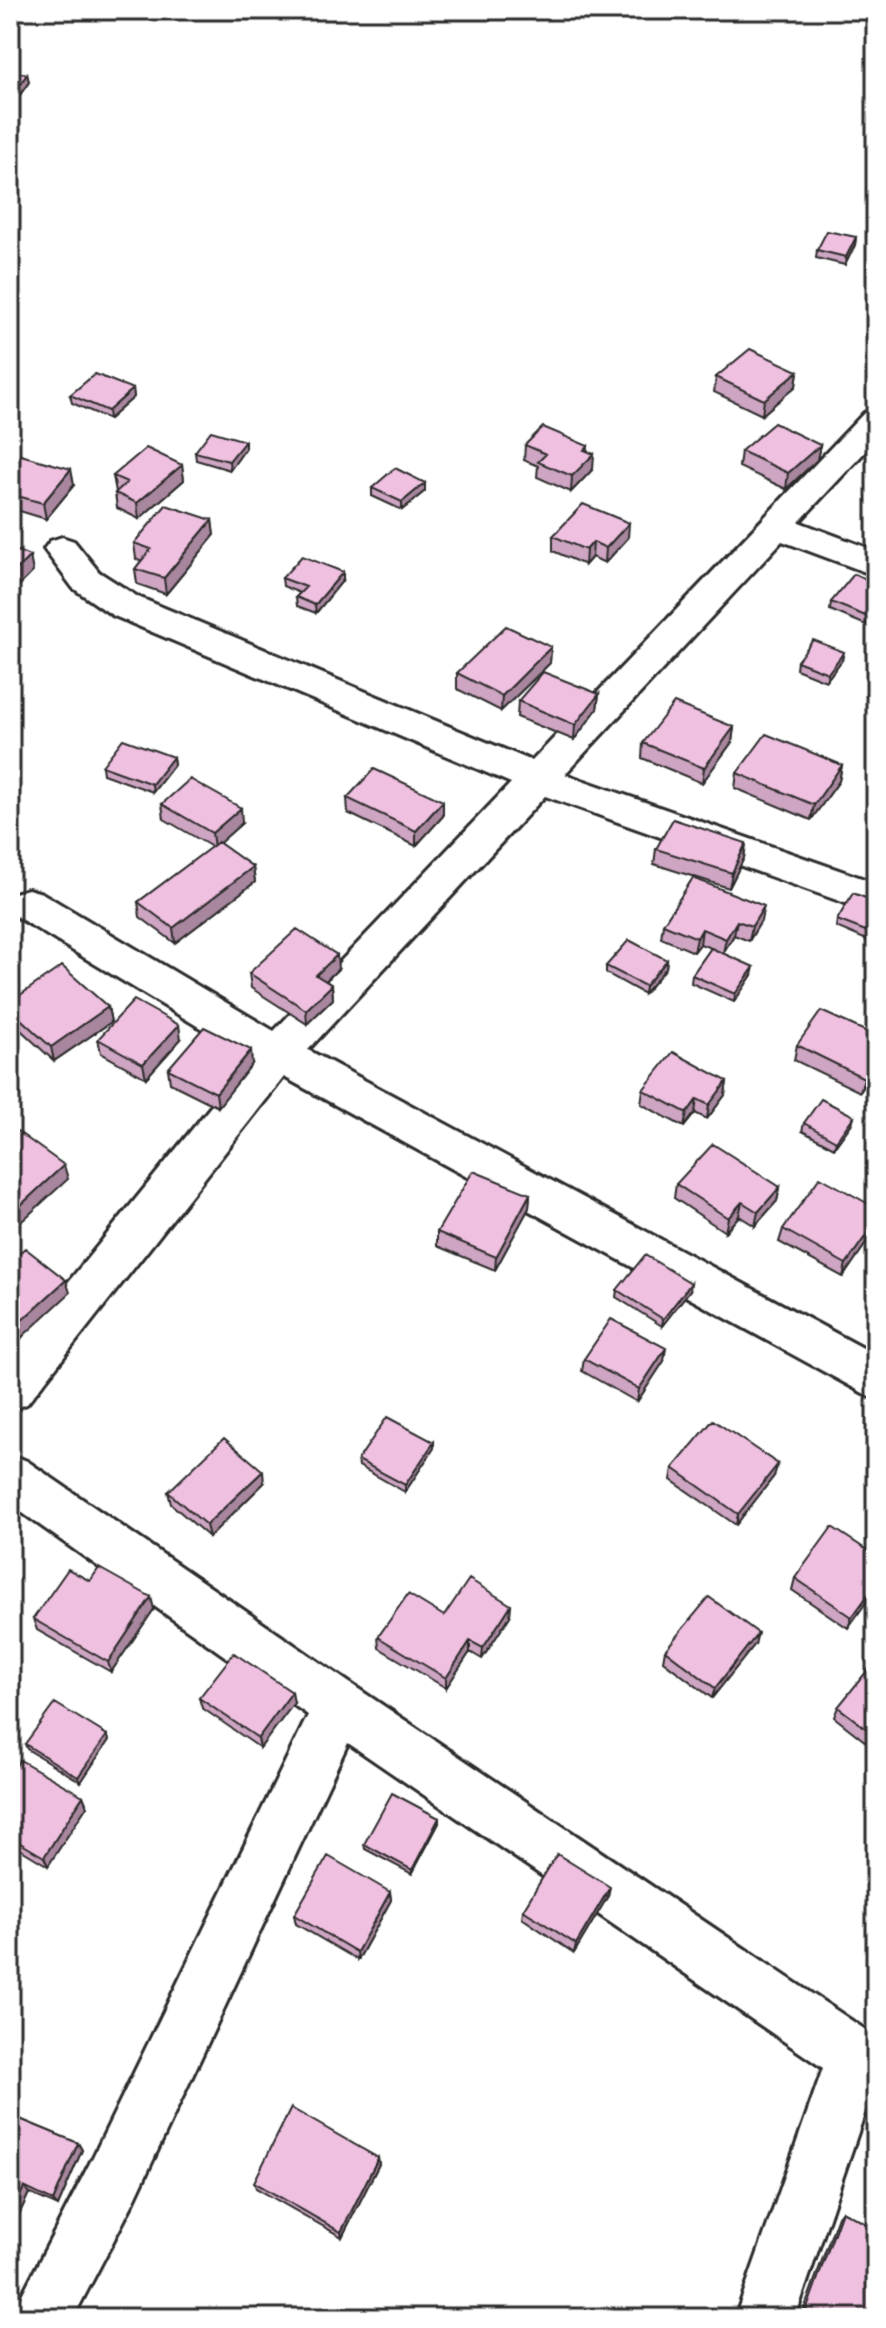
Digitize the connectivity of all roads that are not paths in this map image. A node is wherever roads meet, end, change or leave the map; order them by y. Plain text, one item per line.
1 (876, 420) edge
2 (776, 526) junction
3 (62, 549) dead end
4 (876, 564) edge
5 (539, 779) junction
6 (876, 899) edge
7 (28, 904) dead end
8 (278, 1054) junction
9 (876, 1379) edge
10 (10, 1389) edge
11 (10, 1476) edge
12 (339, 1706) junction
13 (866, 2065) edge
14 (40, 2318) edge
15 (765, 2318) edge

1 - 2 street
2 - 4 street
2 - 5 street
3 - 5 street
5 - 6 street
5 - 8 street
7 - 8 street
8 - 9 street
8 - 10 street
11 - 12 street
12 - 13 street
12 - 14 street
13 - 15 street

